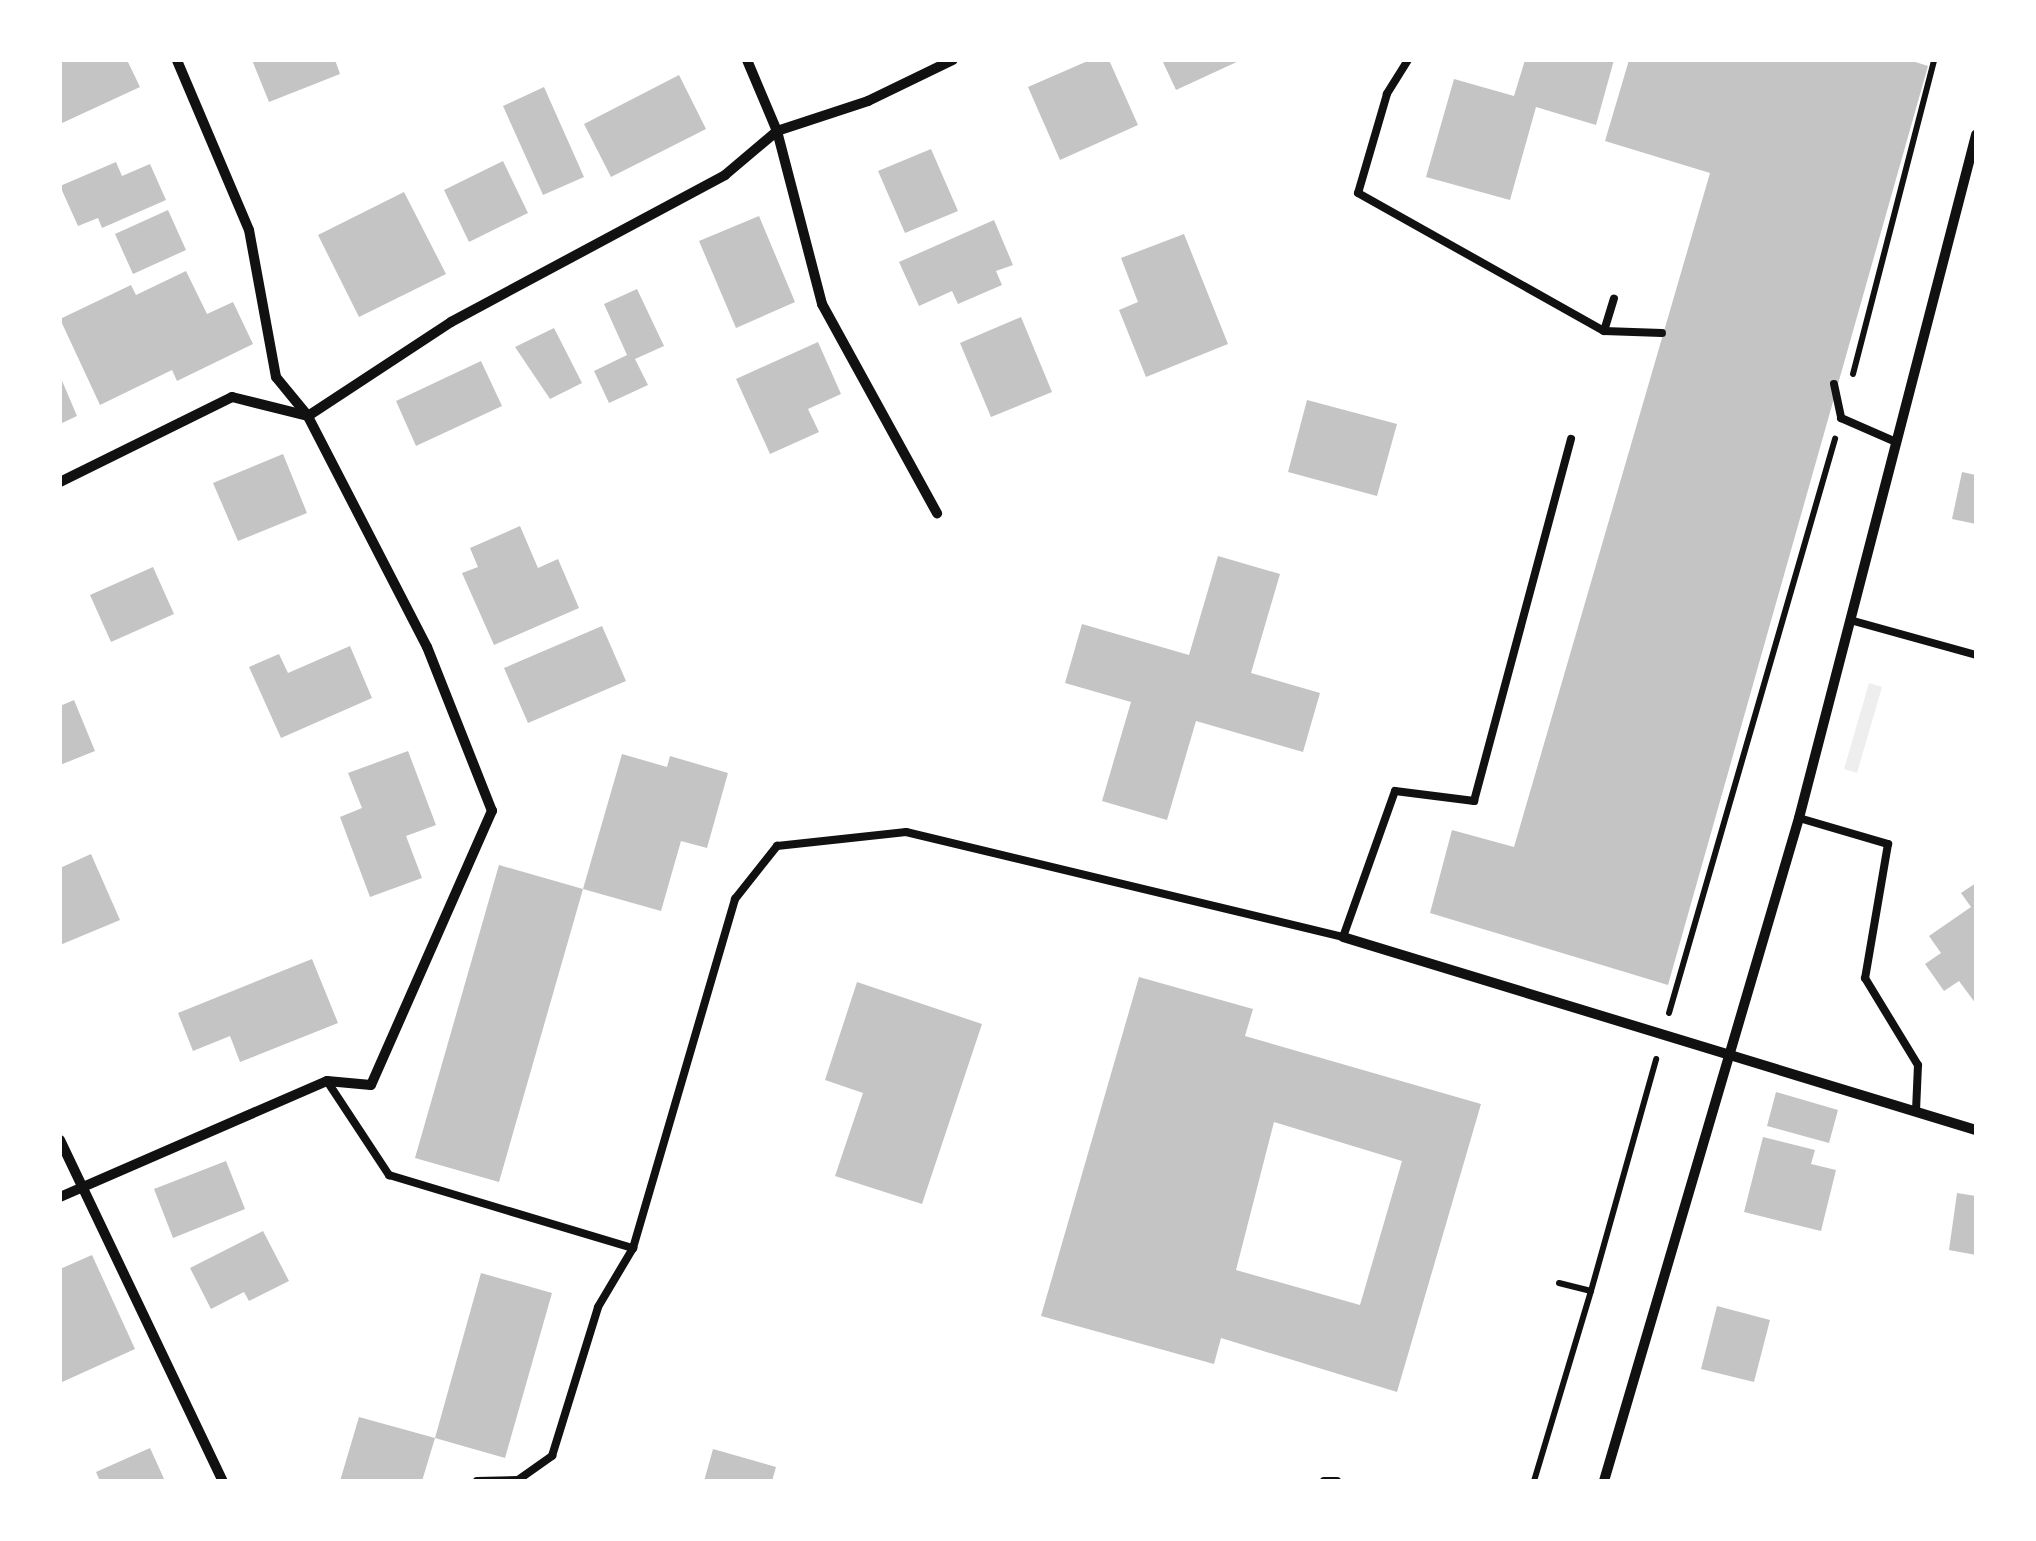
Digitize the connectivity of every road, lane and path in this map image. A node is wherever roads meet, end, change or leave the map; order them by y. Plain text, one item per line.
1 (177, 60) edge
2 (747, 60) edge
3 (954, 60) edge
4 (1408, 60) edge
5 (1934, 60) edge
6 (777, 131) junction
7 (1976, 135) edge
8 (1614, 298) dead end
9 (1604, 330) junction
10 (1662, 333) dead end
11 (1834, 384) dead end
12 (308, 416) junction
13 (1841, 418) junction
14 (1571, 439) dead end
15 (1896, 442) junction
16 (60, 482) edge
17 (937, 513) dead end
18 (1850, 620) junction
19 (1976, 655) edge
20 (1799, 818) junction
21 (1344, 937) junction
22 (1662, 1034) junction
23 (1731, 1050) junction
24 (327, 1081) junction
25 (1916, 1110) junction
26 (1976, 1130) edge
27 (60, 1140) edge
28 (86, 1184) junction
29 (60, 1197) edge
30 (633, 1248) junction
31 (1559, 1283) dead end
32 (1591, 1291) junction
33 (223, 1481) edge
34 (477, 1481) edge
35 (1324, 1481) edge
36 (1338, 1481) edge
37 (1534, 1481) edge
38 (1604, 1481) edge

1 - 12 street
2 - 6 street
3 - 6 street
4 - 9 lane
5 - 13 path
6 - 12 street
6 - 17 street
7 - 15 street
8 - 9 lane
9 - 10 lane
11 - 13 lane
12 - 16 street
12 - 24 street
13 - 15 lane
13 - 22 path
14 - 21 lane
15 - 18 street
18 - 19 lane
18 - 20 street
20 - 23 street
20 - 25 lane
21 - 22 street
21 - 30 lane
22 - 23 street
22 - 32 path
23 - 25 street
23 - 38 street
24 - 28 street
24 - 30 lane
25 - 26 street
27 - 28 street
28 - 29 street
28 - 33 street
30 - 34 lane
31 - 32 path
32 - 37 path
35 - 36 lane

